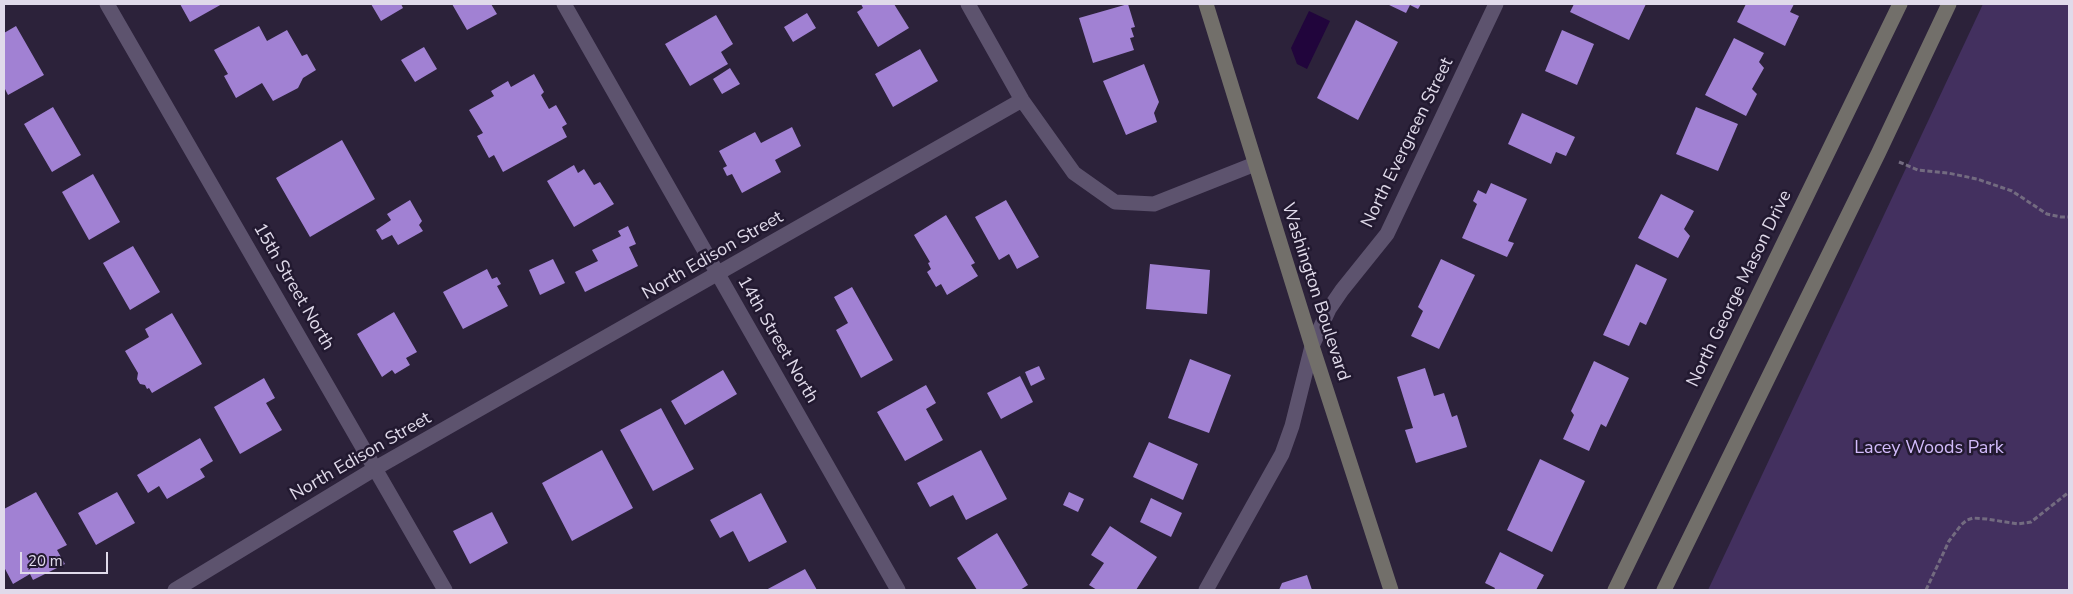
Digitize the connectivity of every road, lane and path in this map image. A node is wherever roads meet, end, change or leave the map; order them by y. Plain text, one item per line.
1 (107, 4) edge
2 (564, 4) edge
3 (968, 4) edge
4 (1206, 4) edge
5 (1496, 4) edge
6 (1900, 4) edge
7 (1949, 4) edge
8 (1022, 100) junction
9 (1255, 164) junction
10 (1906, 165) dead end
11 (2069, 217) edge
12 (717, 275) junction
13 (1312, 346) junction
14 (376, 468) junction
15 (2069, 492) edge
16 (175, 590) edge
17 (445, 590) edge
18 (898, 590) edge
19 (1206, 590) edge
20 (1391, 590) edge
21 (1615, 590) edge
22 (1664, 590) edge
23 (1926, 590) edge

1 - 14 street, 15th Street North
2 - 12 street, 14th Street North
3 - 8 street
4 - 9 main road, Washington Boulevard
5 - 13 street, North Evergreen Street
6 - 21 main road, North George Mason Drive
7 - 22 main road
8 - 9 street
8 - 12 street, North Edison Street
9 - 13 main road, Washington Boulevard
10 - 11 path
12 - 14 street, North Edison Street
12 - 18 street, 14th Street North
13 - 19 street, North Evergreen Street
13 - 20 main road, Washington Boulevard
14 - 16 street, North Edison Street
14 - 17 street, 15th Street North
15 - 23 path

